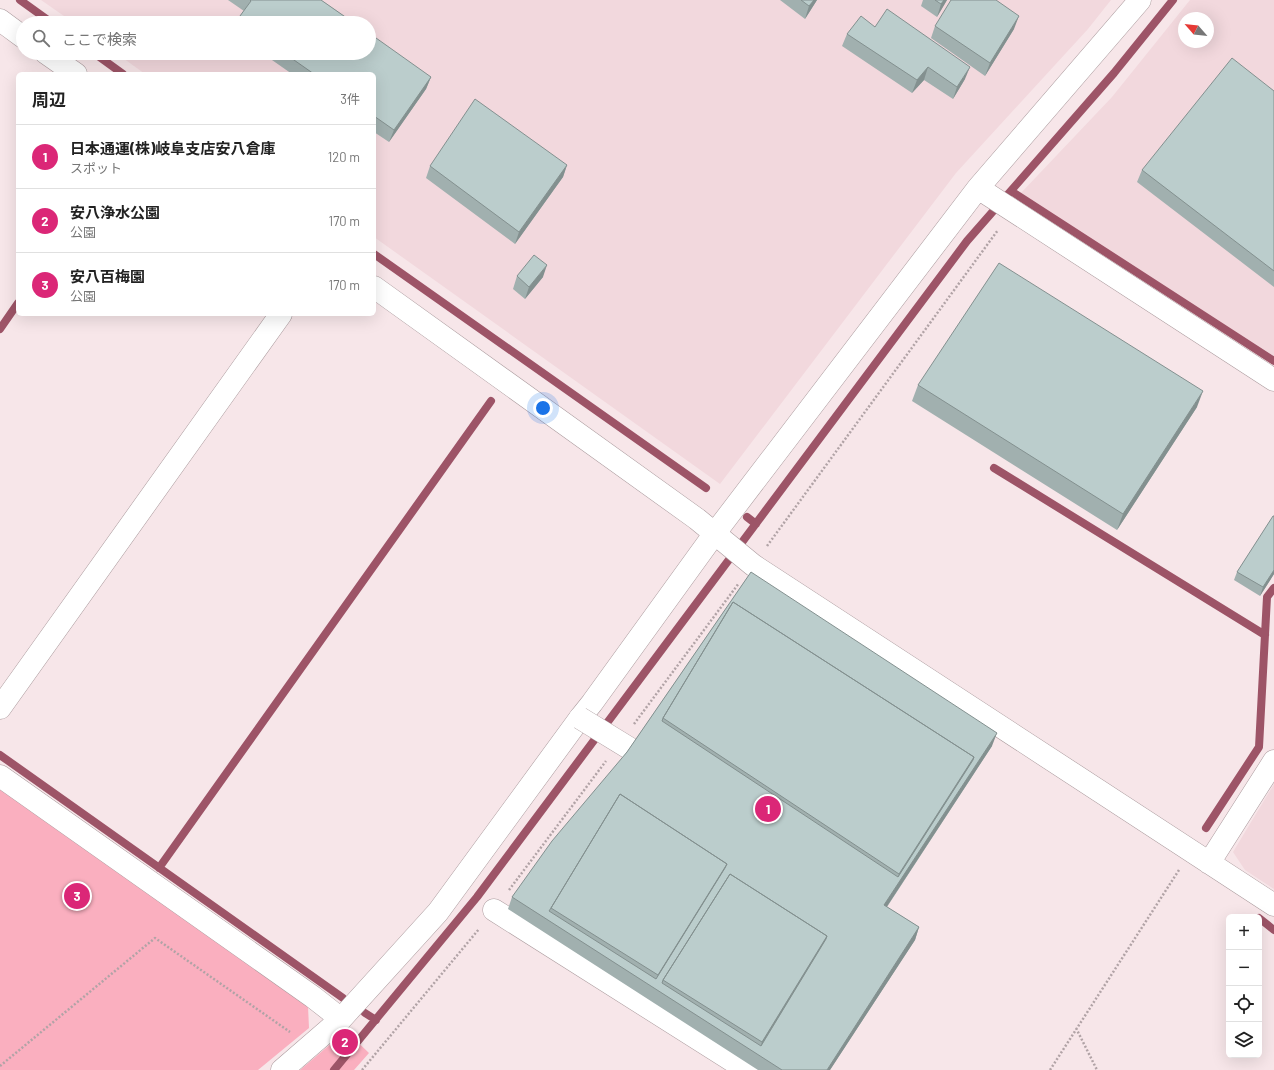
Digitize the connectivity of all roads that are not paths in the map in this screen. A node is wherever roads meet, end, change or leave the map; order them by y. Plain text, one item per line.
1 (1140, 0) edge
2 (0, 20) edge
3 (16, 32) edge
4 (56, 60) edge
5 (73, 72) edge
6 (997, 200) junction
7 (376, 288) edge
8 (280, 316) edge
9 (1274, 380) edge
10 (720, 538) junction
11 (0, 708) edge
12 (580, 718) junction
13 (1274, 761) edge
14 (673, 774) edge
15 (0, 776) edge
16 (1200, 857) junction
17 (1274, 905) edge
18 (494, 910) road end
19 (340, 1019) junction
20 (282, 1070) edge
21 (747, 1070) edge

1 - 6 street
2 - 3 street
4 - 5 street
6 - 9 street
6 - 10 street
7 - 10 street
8 - 11 street
10 - 12 street
10 - 16 street
12 - 14 street, bridge
12 - 19 street
13 - 16 street
15 - 19 street
16 - 17 street
18 - 21 street
19 - 20 street

